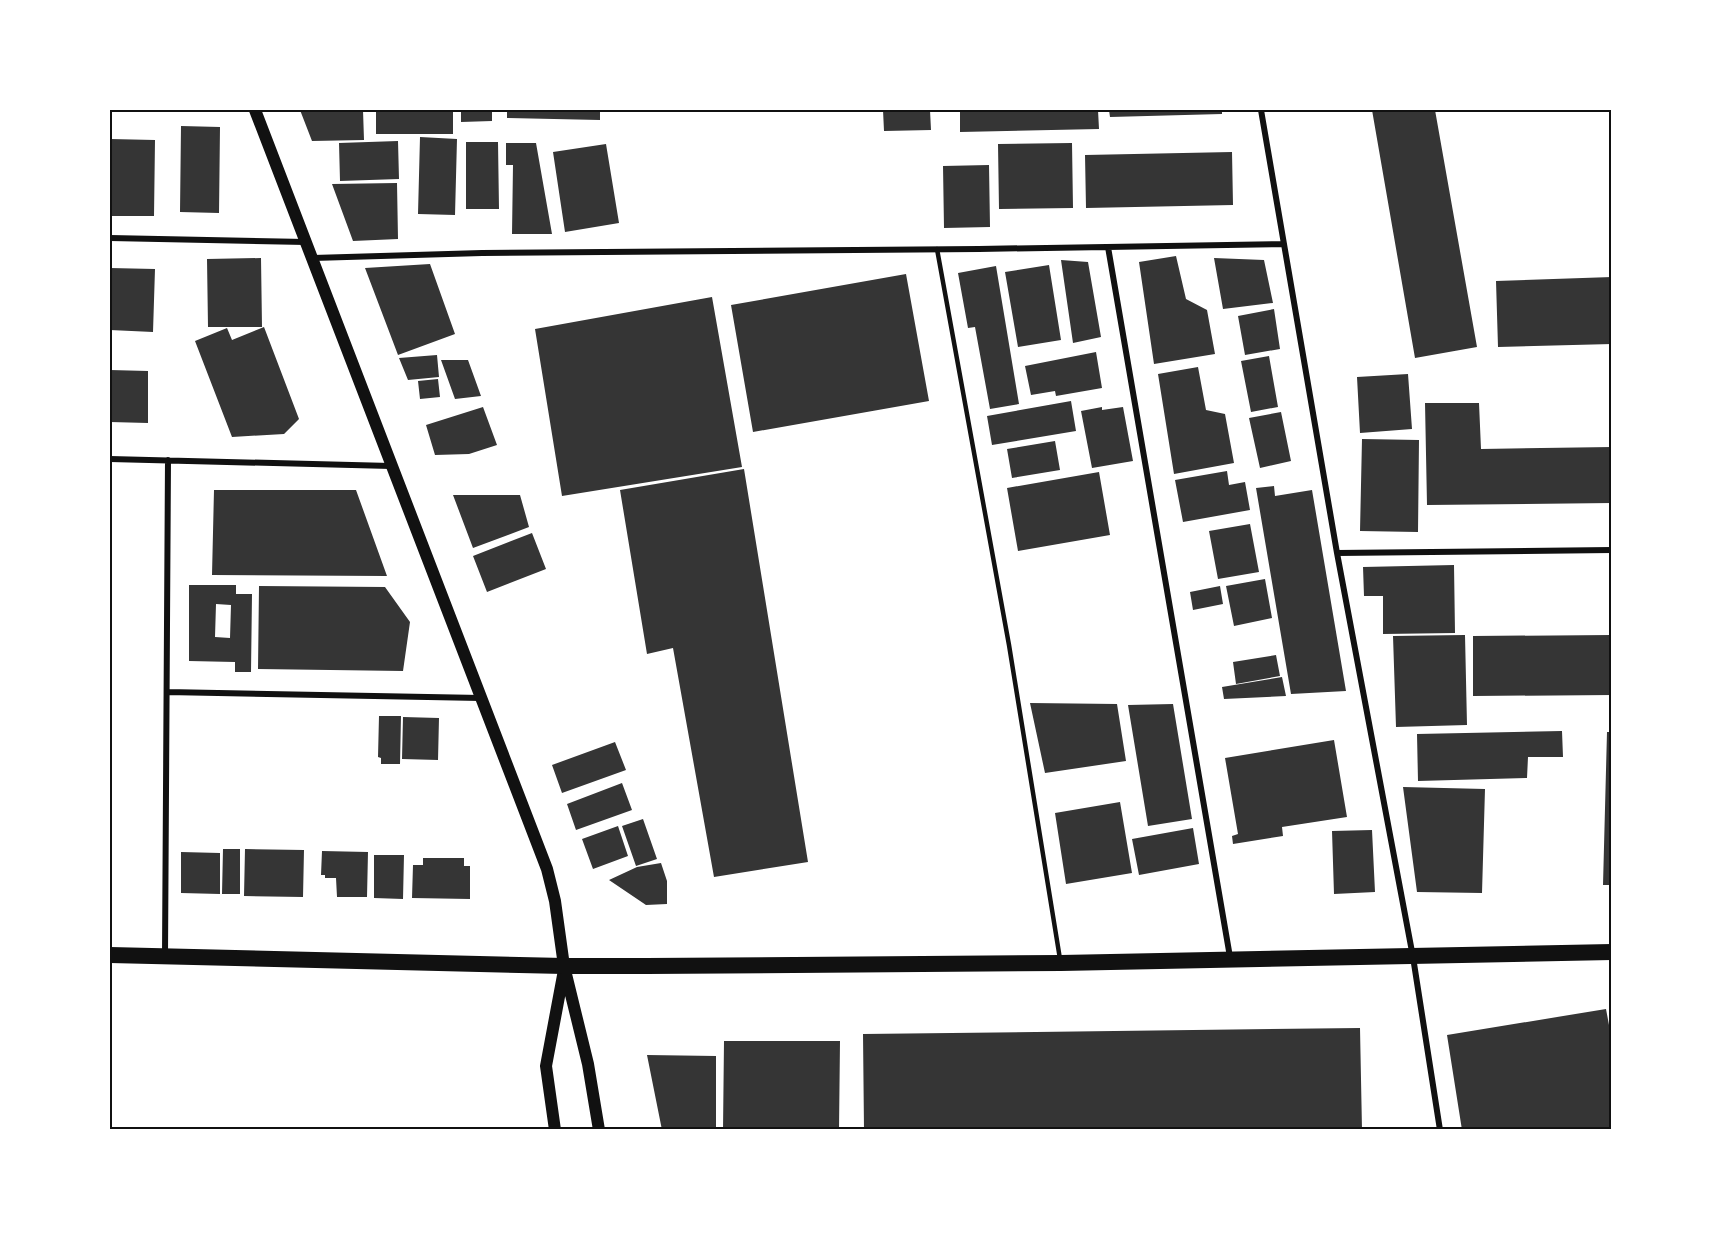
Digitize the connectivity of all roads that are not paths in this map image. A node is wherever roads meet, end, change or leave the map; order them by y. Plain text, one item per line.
1 (255, 110) edge
2 (1261, 110) edge
3 (110, 238) edge
4 (306, 242) junction
5 (1284, 244) junction
6 (1108, 247) junction
7 (938, 249) junction
8 (313, 258) junction
9 (110, 459) edge
10 (168, 460) junction
11 (392, 466) junction
12 (1611, 550) edge
13 (1337, 553) junction
14 (167, 692) junction
15 (481, 698) junction
16 (1611, 952) edge
17 (110, 955) edge
18 (165, 956) junction
19 (1413, 957) junction
20 (1230, 960) junction
21 (1061, 963) junction
22 (564, 966) junction
23 (593, 1092) junction
24 (555, 1130) edge
25 (599, 1130) edge
26 (608, 1130) edge
27 (1440, 1130) edge

1 - 4 main road
2 - 5 street
3 - 4 street
4 - 8 main road
5 - 6 street
5 - 13 street
6 - 7 street
6 - 20 street
7 - 8 street
7 - 21 lane
8 - 11 main road
9 - 10 street
10 - 11 street
10 - 14 street
11 - 15 main road
12 - 13 street
13 - 19 street
14 - 15 street
14 - 18 street
15 - 22 main road
16 - 19 highway
17 - 18 highway
18 - 22 highway
19 - 20 highway
19 - 27 street
20 - 21 highway
21 - 22 highway
22 - 23 main road
22 - 24 main road
23 - 25 main road
23 - 26 main road

